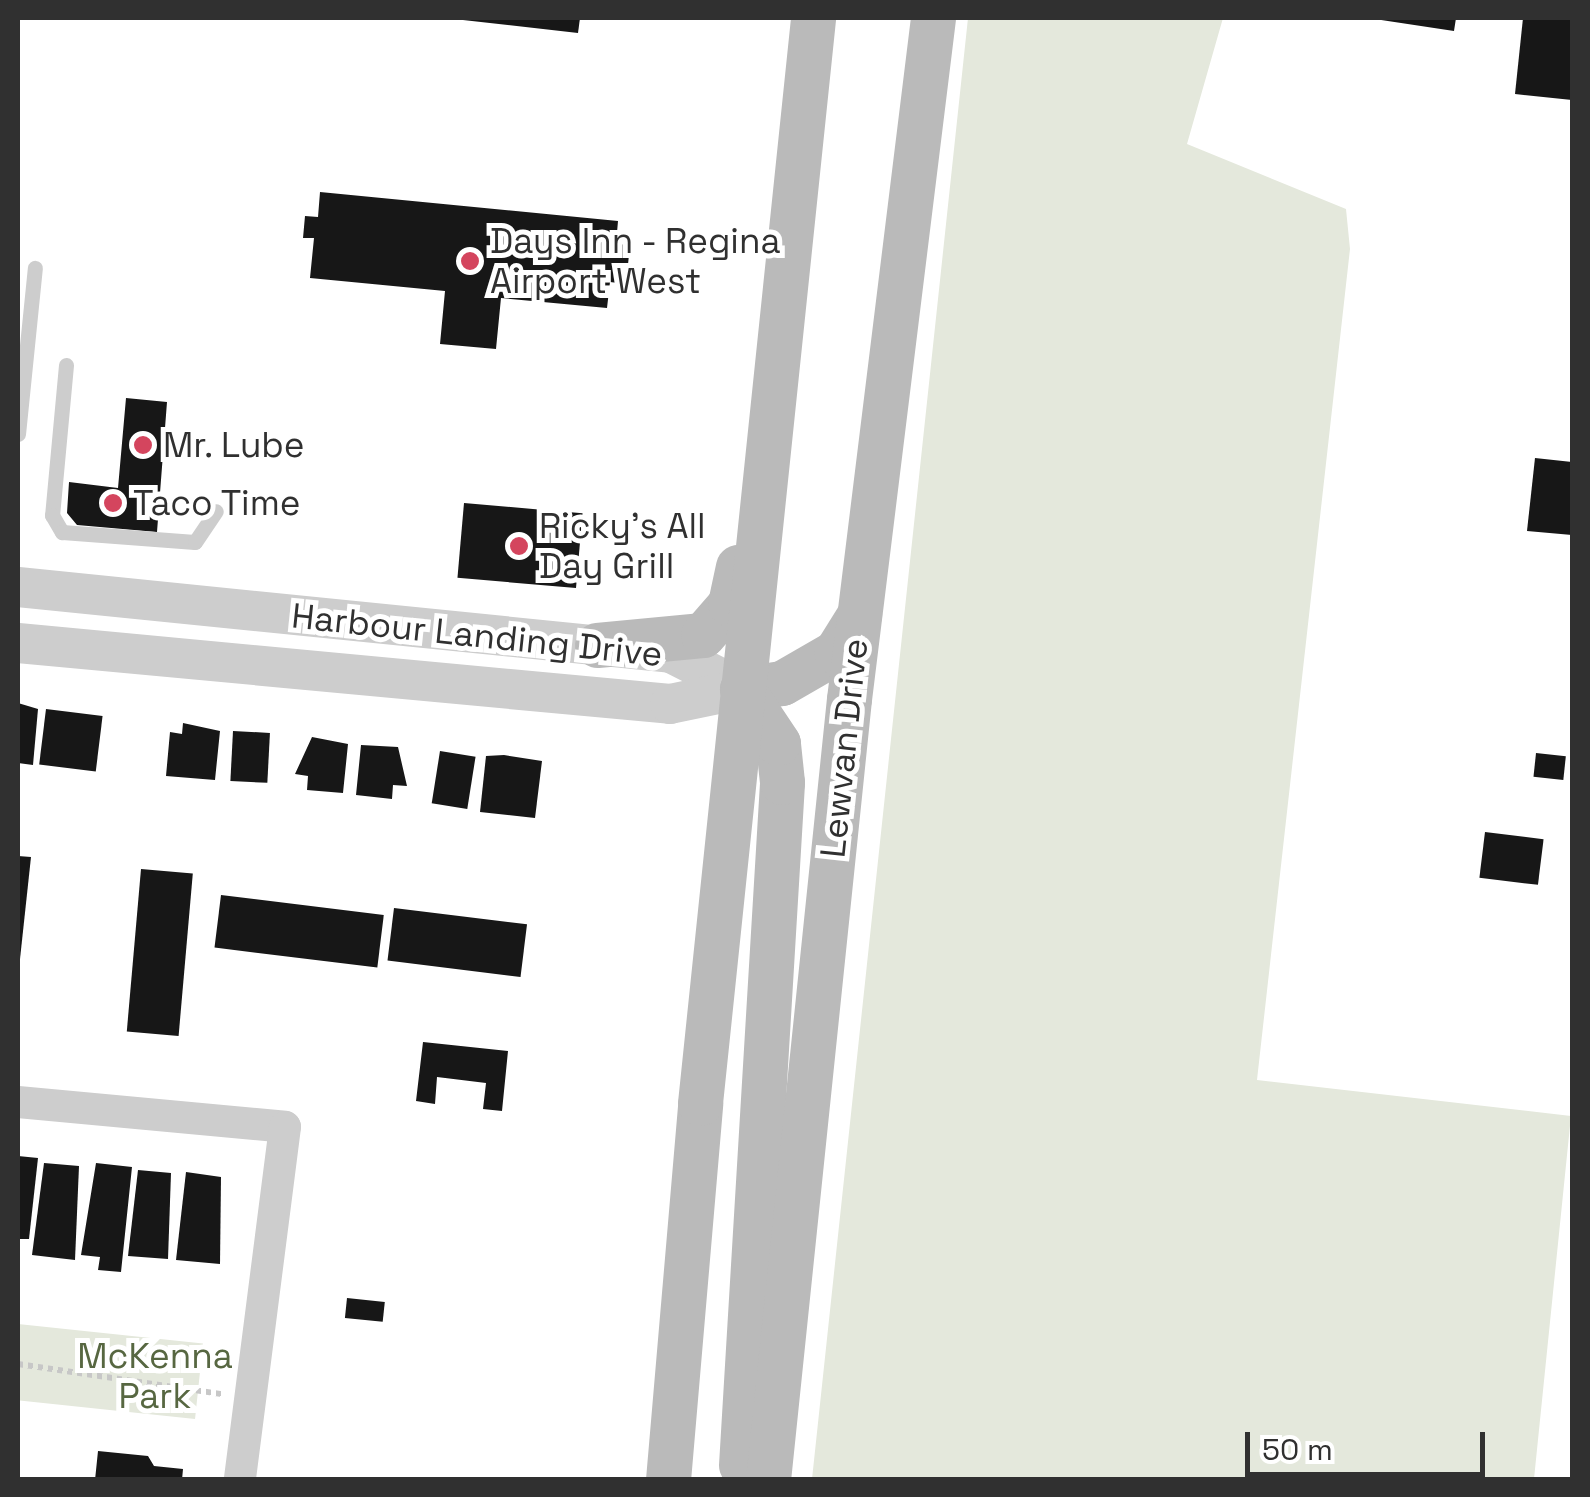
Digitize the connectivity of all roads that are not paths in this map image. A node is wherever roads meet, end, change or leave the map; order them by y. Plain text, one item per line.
1 (813, 18) edge
2 (932, 27) edge
3 (36, 268) dead end
4 (782, 309) junction
5 (66, 365) dead end
6 (18, 434) edge
7 (216, 511) dead end
8 (18, 586) edge
9 (858, 615) junction
10 (18, 643) edge
11 (596, 645) junction
12 (742, 690) junction
13 (18, 1102) edge
14 (240, 1480) edge
15 (668, 1480) edge
16 (740, 1480) edge
17 (768, 1480) edge

1 - 4 main road
2 - 9 main road, Lewvan Drive
3 - 6 lane
4 - 11 main road
4 - 12 main road
5 - 7 lane
8 - 11 street, Harbour Landing Drive
9 - 12 main road
9 - 17 main road, Lewvan Drive
10 - 12 street, Harbour Landing Drive
11 - 12 street, Harbour Landing Drive
12 - 15 main road
12 - 16 main road
13 - 14 street

